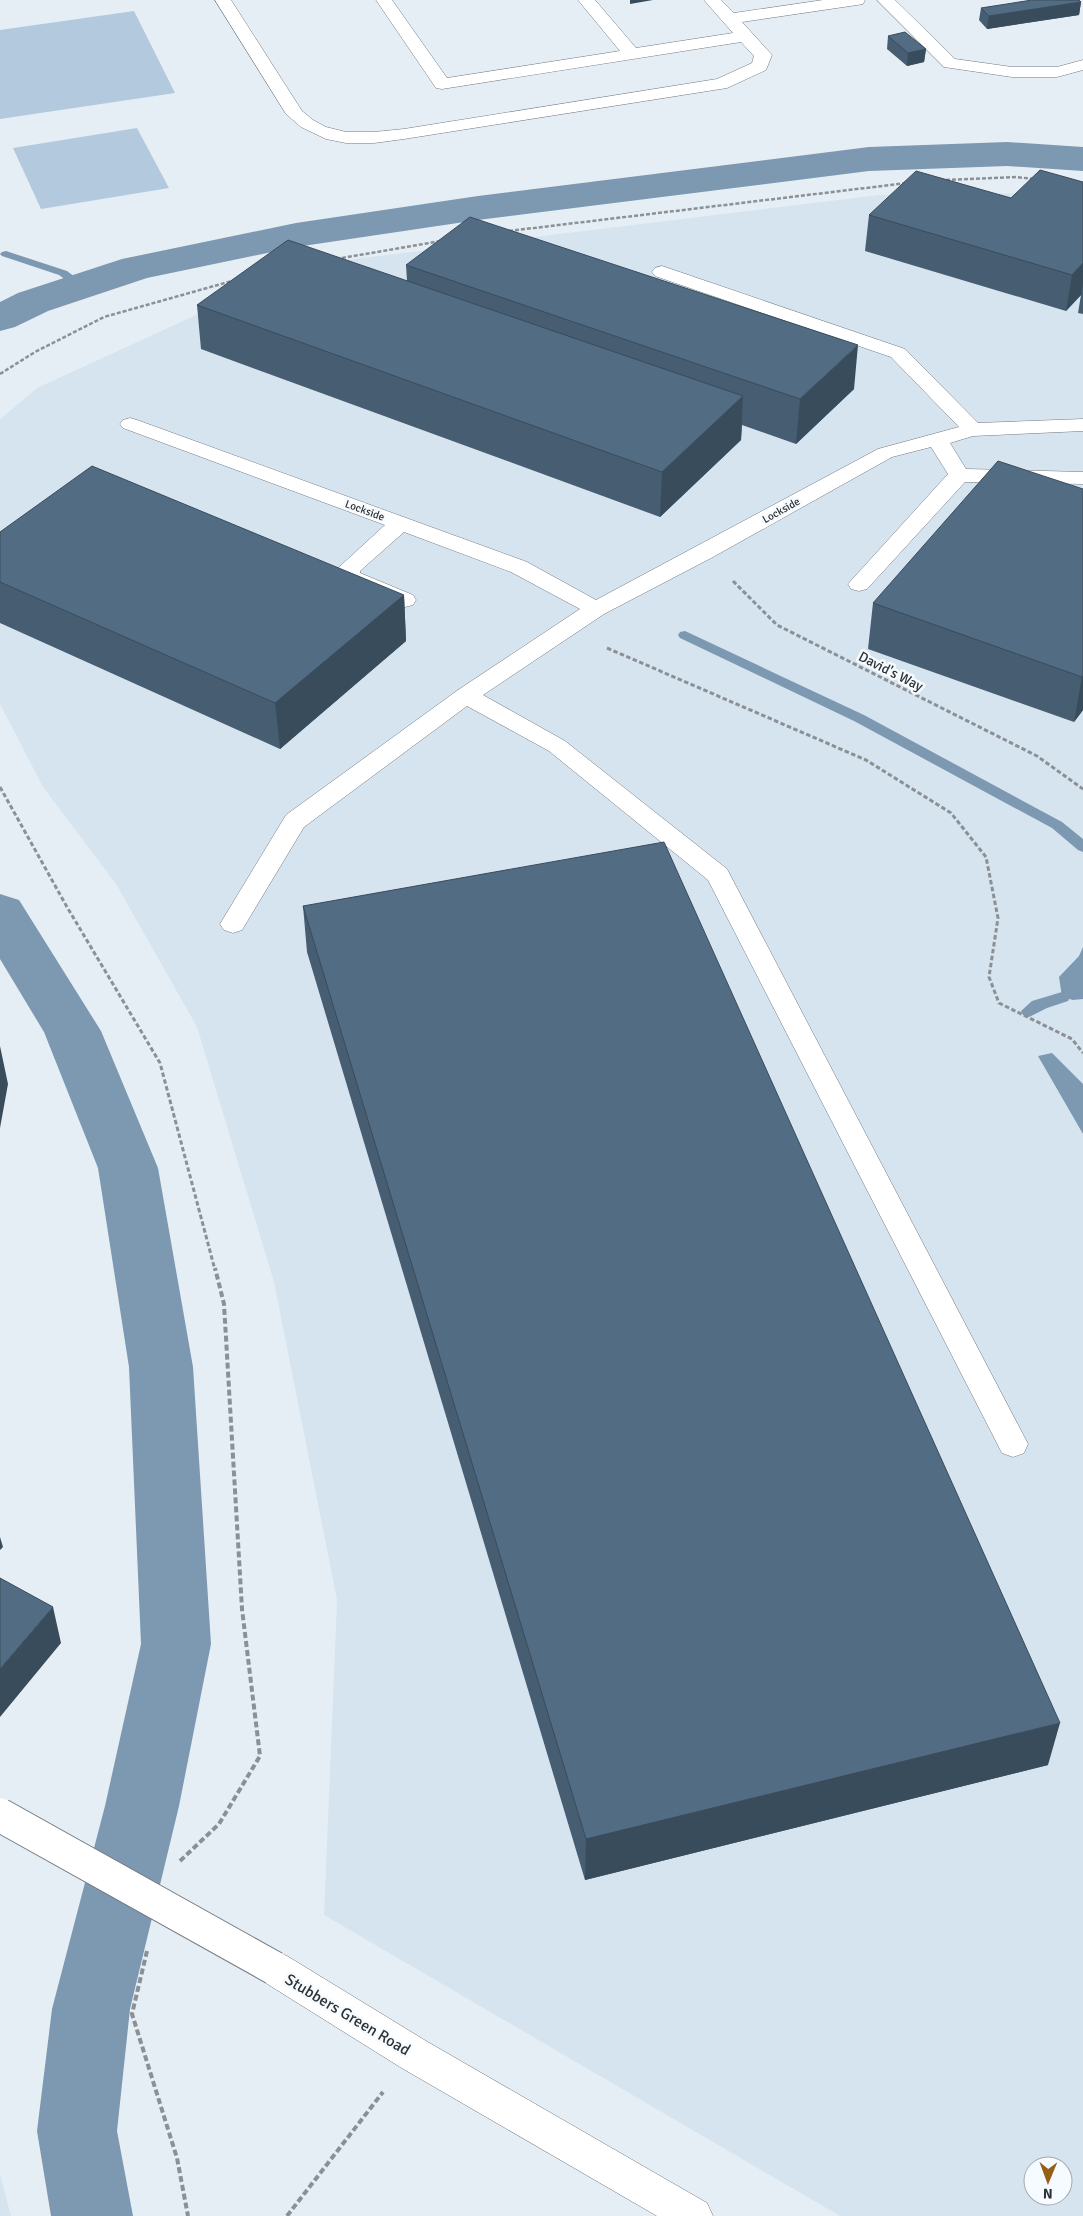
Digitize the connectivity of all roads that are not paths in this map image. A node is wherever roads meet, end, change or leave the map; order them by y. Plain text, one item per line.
1 (223, 0) edge
2 (384, 0) edge
3 (586, 0) edge
4 (712, 0) edge
5 (857, 0) edge
6 (885, 0) edge
7 (730, 18) junction
8 (746, 36) junction
9 (631, 53) junction
10 (1083, 65) edge
11 (662, 272) dead end
12 (130, 424) dead end
13 (1083, 426) edge
14 (973, 430) junction
15 (937, 439) junction
16 (959, 475) junction
17 (1083, 478) edge
18 (401, 524) junction
19 (859, 584) dead end
20 (405, 600) dead end
21 (596, 609) junction
22 (466, 695) junction
23 (232, 924) dead end
24 (1013, 1444) dead end
25 (0, 1815) edge
26 (694, 2216) edge

1 - 8 street
2 - 9 street
3 - 9 street
4 - 7 street
5 - 7 street
6 - 10 street
7 - 8 street
8 - 9 street
11 - 14 street
12 - 18 street, Lockside
13 - 14 street, Lockside
14 - 15 street, Lockside
15 - 16 street
15 - 21 street, Lockside
16 - 17 street
16 - 19 street
18 - 20 street
18 - 21 street, Lockside
21 - 22 street, Lockside
22 - 23 street, Lockside
22 - 24 street
25 - 26 street, Stubbers Green Road, bridge

